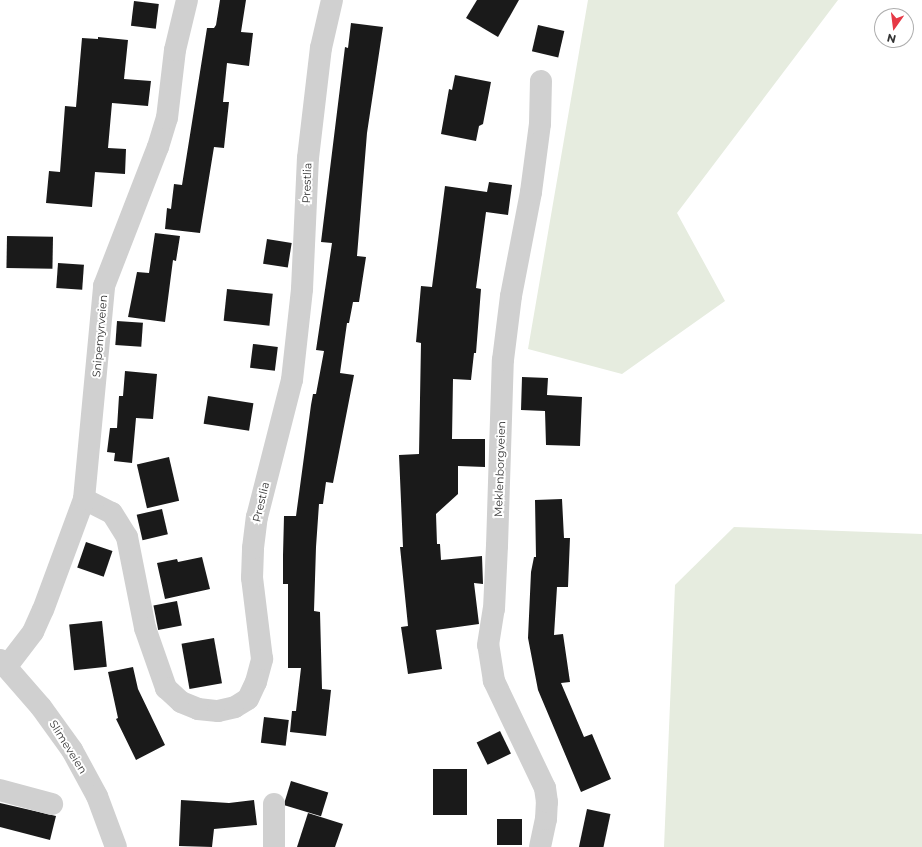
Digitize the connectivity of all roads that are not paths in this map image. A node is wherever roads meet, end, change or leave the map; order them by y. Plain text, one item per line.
1 (187, 0) edge
2 (332, 0) edge
3 (541, 81) dead end
4 (84, 499) junction
5 (3, 663) edge
6 (0, 790) edge
7 (52, 804) dead end
8 (274, 804) dead end
9 (116, 847) edge
10 (274, 847) edge
11 (540, 847) edge

1 - 4 street, Snipemyrveien
2 - 4 street, Prestlia
3 - 11 street, Meklenborgveien
4 - 5 street, Snipemyrveien
5 - 9 street, Slimeveien
6 - 7 street
8 - 10 street

